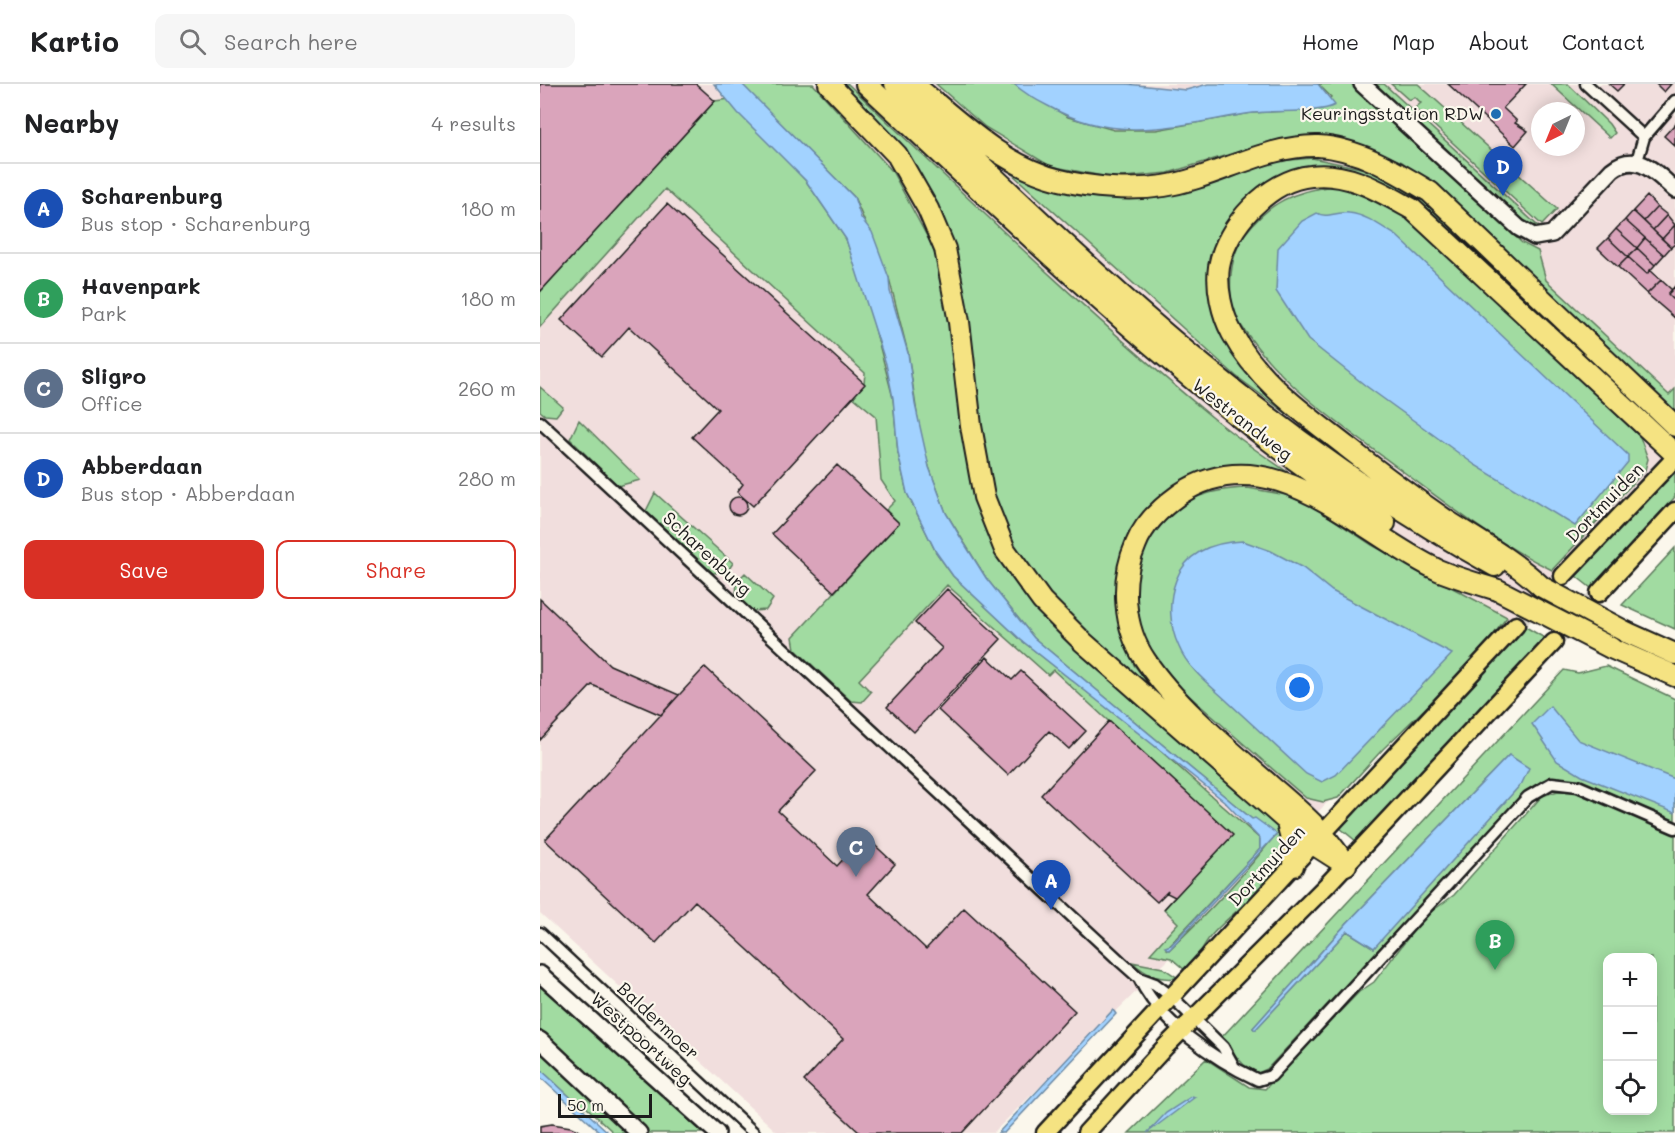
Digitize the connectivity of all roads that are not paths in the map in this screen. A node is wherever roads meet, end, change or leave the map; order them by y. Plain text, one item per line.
1 (829, 84) edge
2 (866, 84) edge
3 (895, 84) edge
4 (913, 84) edge
5 (1362, 84) edge
6 (1586, 84) edge
7 (1675, 101) edge
8 (1644, 137) junction
9 (1637, 161) junction
10 (1675, 190) edge
11 (540, 422) edge
12 (1675, 426) edge
13 (1675, 454) edge
14 (1675, 458) edge
15 (1675, 511) edge
16 (1516, 571) junction
17 (1563, 576) tunnel mouth
18 (1498, 590) junction
19 (1599, 593) tunnel mouth
20 (1516, 626) tunnel mouth
21 (1554, 642) tunnel mouth
22 (1675, 654) edge
23 (1675, 676) edge
24 (1286, 820) junction
25 (1675, 828) edge
26 (1319, 839) junction
27 (1346, 865) junction
28 (1293, 866) junction
29 (540, 933) edge
30 (540, 974) edge
31 (1139, 978) junction
32 (1172, 997) junction
33 (1160, 1010) junction
34 (1188, 1024) junction
35 (540, 1040) edge
36 (1233, 1065) junction
37 (639, 1133) edge
38 (717, 1133) edge
39 (754, 1133) edge
40 (1045, 1133) edge
41 (1086, 1133) edge

1 - 24 highway
2 - 18 highway, Westrandweg
3 - 16 highway, Westrandweg
4 - 12 highway
5 - 9 main road
6 - 8 street
7 - 8 street
8 - 9 street
9 - 10 main road
11 - 31 street, Scharenburg
13 - 16 highway
14 - 17 main road, Dortmuiden
15 - 19 main road
16 - 22 highway, Westrandweg, bridge
18 - 23 highway, Westrandweg, bridge
18 - 26 highway
20 - 26 main road, Dortmuiden
21 - 27 main road
24 - 26 highway
24 - 28 highway
25 - 36 street
26 - 27 highway
26 - 28 main road, Dortmuiden
27 - 34 main road
28 - 32 main road, Dortmuiden
29 - 39 street, Baldermoer
30 - 38 main road, Westpoortweg
31 - 32 street, Scharenburg
31 - 33 street
32 - 33 main road, Dortmuiden
32 - 34 street, Scharenburg
33 - 34 street
33 - 40 main road, Dortmuiden
34 - 36 street
34 - 36 street
34 - 41 main road
35 - 37 main road

